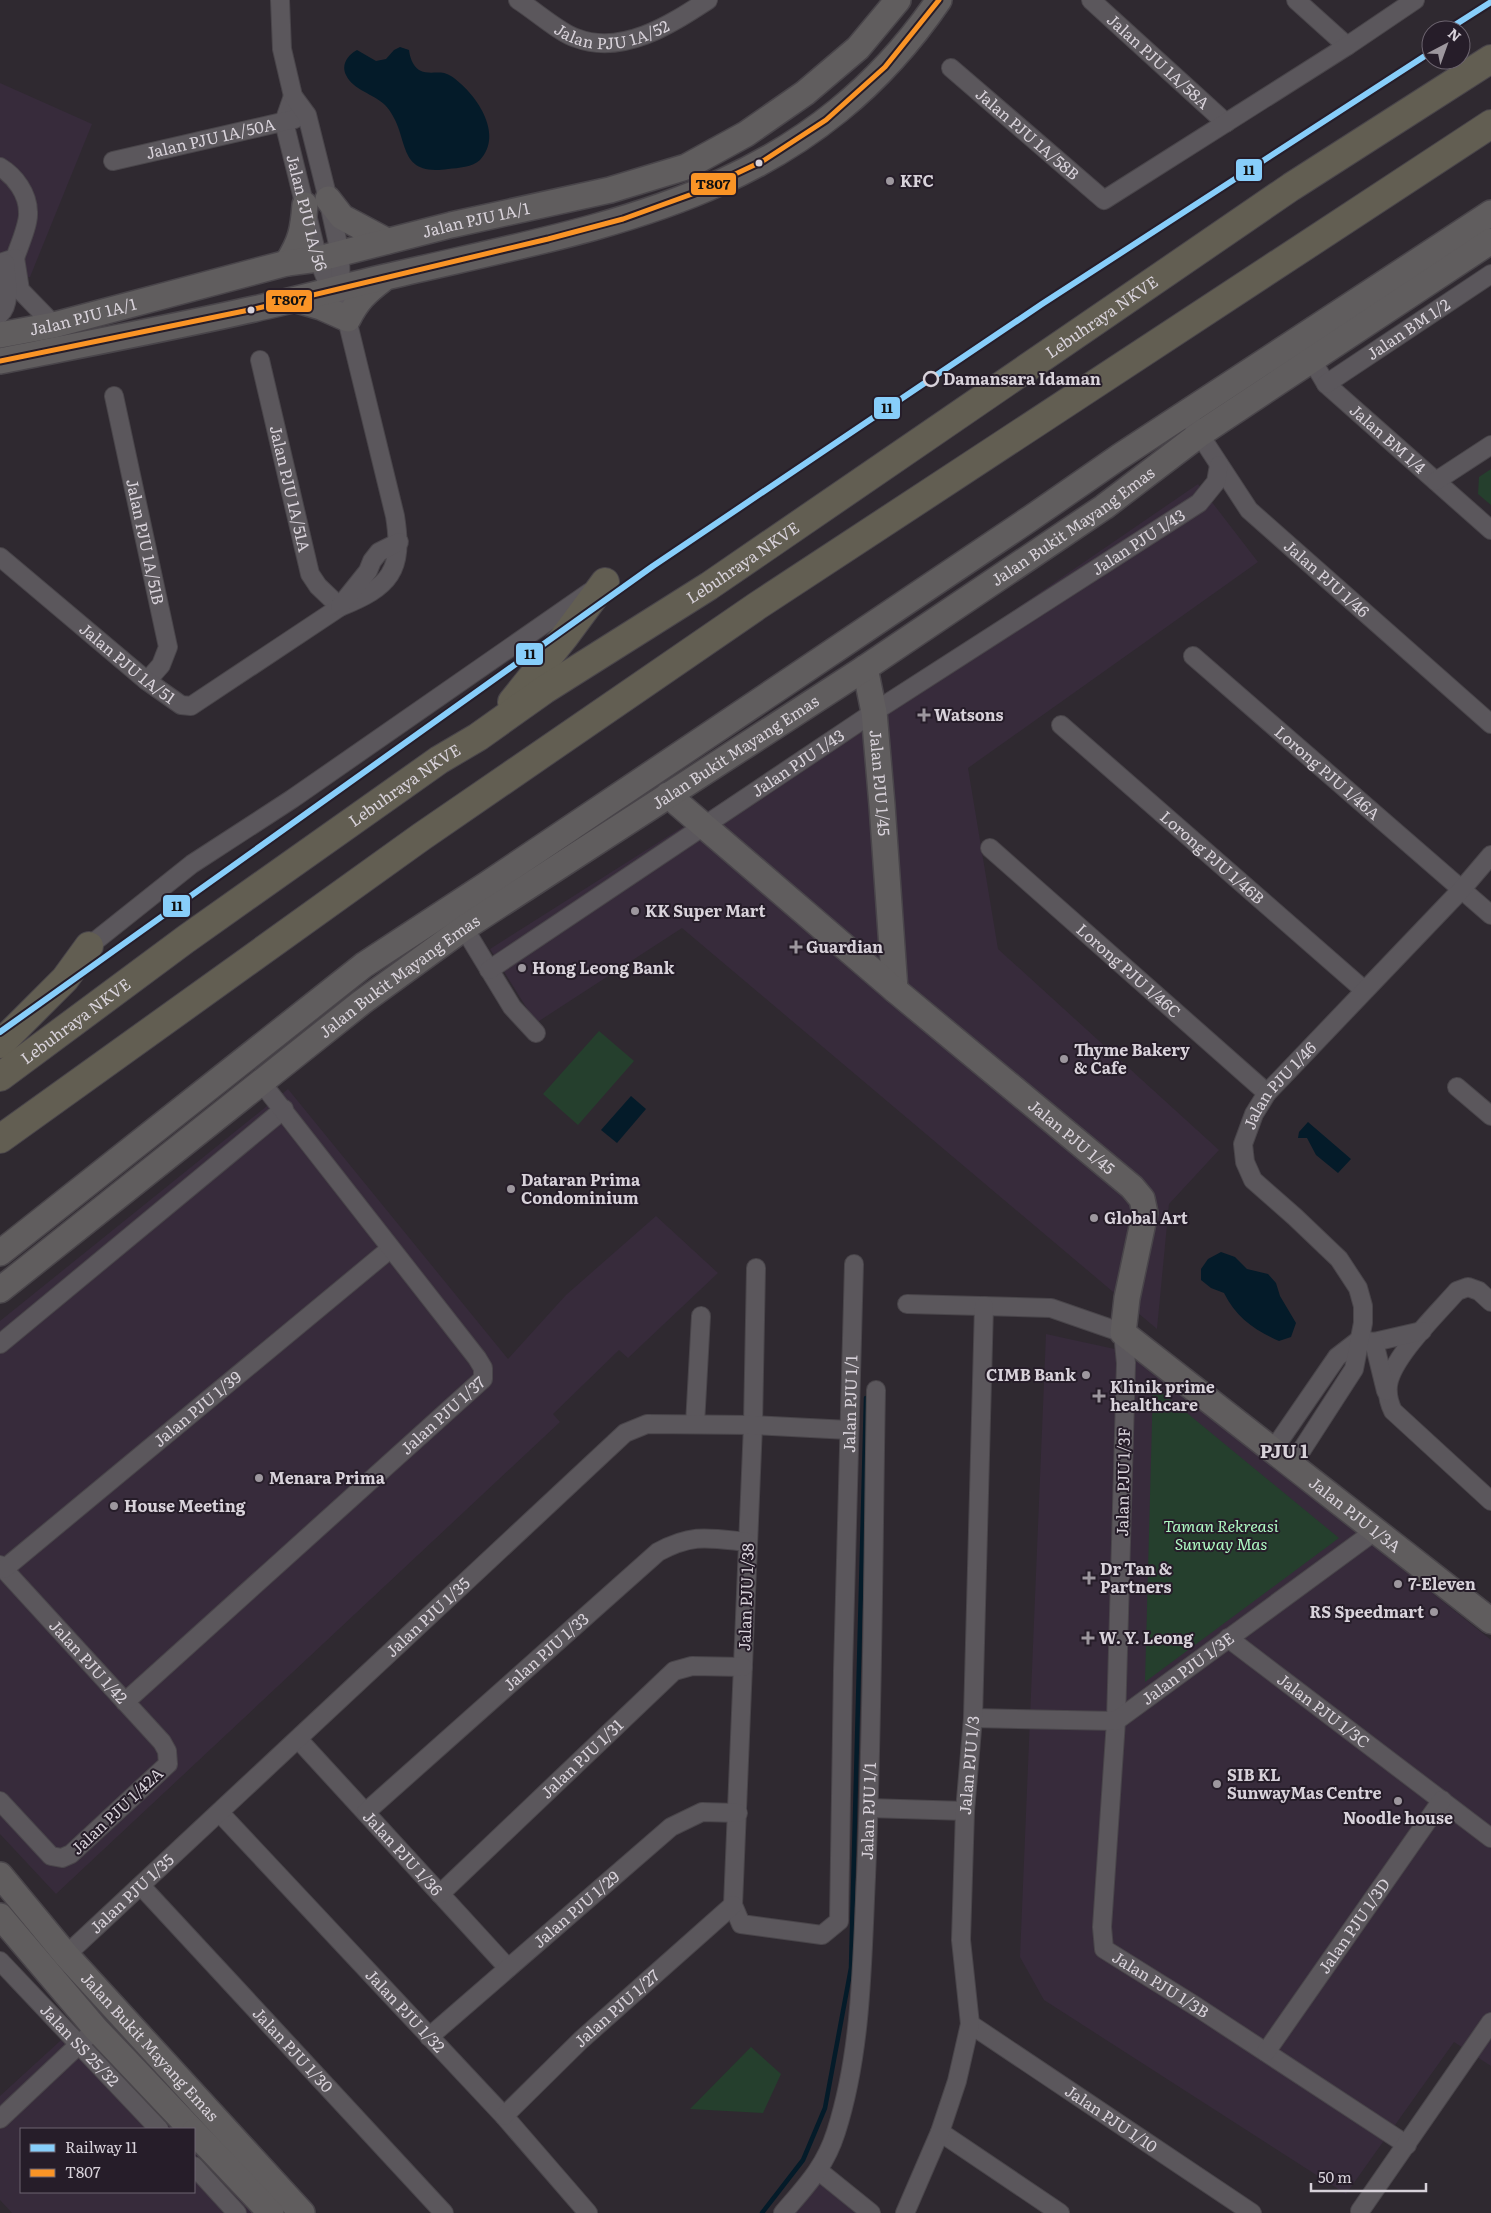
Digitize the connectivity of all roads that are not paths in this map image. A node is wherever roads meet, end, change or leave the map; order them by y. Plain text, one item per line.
1 (280, 0) edge
2 (518, 0) edge
3 (708, 0) edge
4 (898, 0) edge
5 (939, 0) edge
6 (1091, 0) edge
7 (1296, 0) edge
8 (1416, 0) edge
9 (1347, 46) junction
10 (1491, 59) edge
11 (951, 68) dead end
12 (293, 96) junction
13 (307, 115) junction
14 (284, 122) junction
15 (1226, 123) junction
16 (1491, 124) edge
17 (114, 161) dead end
18 (0, 167) edge
19 (316, 202) junction
20 (1491, 213) edge
21 (387, 241) junction
22 (1491, 241) edge
23 (329, 256) junction
24 (7, 261) edge
25 (287, 263) junction
26 (1491, 274) edge
27 (389, 276) junction
28 (338, 291) junction
29 (297, 300) junction
30 (0, 314) edge
31 (348, 319) junction
32 (54, 325) junction
33 (0, 335) edge
34 (1305, 349) junction
35 (260, 360) dead end
36 (0, 361) edge
37 (1326, 384) junction
38 (114, 396) dead end
39 (1186, 413) junction
40 (1200, 434) junction
41 (1491, 445) edge
42 (1219, 465) junction
43 (1436, 481) junction
44 (1491, 530) edge
45 (399, 542) joint
46 (0, 557) edge
47 (605, 582) joint
48 (340, 607) junction
49 (1193, 656) dead end
50 (865, 668) junction
51 (147, 681) junction
52 (874, 712) junction
53 (1491, 724) edge
54 (1061, 725) dead end
55 (478, 737) junction
56 (668, 795) junction
57 (704, 826) junction
58 (990, 848) dead end
59 (1491, 854) edge
60 (486, 885) junction
61 (1462, 889) junction
62 (1491, 915) edge
63 (464, 928) junction
64 (89, 946) joint
65 (364, 965) junction
66 (489, 970) junction
67 (894, 990) junction
68 (1364, 990) junction
69 (536, 1033) dead end
70 (0, 1044) edge
71 (0, 1076) edge
72 (261, 1082) junction
73 (213, 1085) junction
74 (1457, 1087) dead end
75 (1267, 1093) junction
76 (284, 1109) junction
77 (1491, 1116) edge
78 (0, 1139) edge
79 (390, 1249) junction
80 (0, 1253) edge
81 (854, 1264) dead end
82 (756, 1268) dead end
83 (0, 1290) edge
84 (1491, 1302) edge
85 (907, 1304) dead end
86 (984, 1306) junction
87 (701, 1316) dead end
88 (1423, 1330) junction
89 (1124, 1333) junction
90 (1366, 1341) junction
91 (0, 1344) edge
92 (876, 1390) dead end
93 (1388, 1396) junction
94 (695, 1424) junction
95 (753, 1425) junction
96 (849, 1430) junction
97 (1283, 1458) junction
98 (1491, 1500) edge
99 (1375, 1531) junction
100 (747, 1542) junction
101 (2, 1567) edge
102 (1491, 1621) edge
103 (1228, 1638) junction
104 (743, 1667) junction
105 (125, 1702) junction
106 (973, 1718) junction
107 (1116, 1721) junction
108 (298, 1739) junction
109 (168, 1764) joint
110 (1442, 1800) junction
111 (0, 1801) edge
112 (869, 1808) junction
113 (366, 1812) junction
114 (966, 1812) junction
115 (220, 1813) junction
116 (738, 1814) junction
117 (1491, 1838) edge
118 (0, 1875) edge
119 (142, 1887) junction
120 (440, 1894) junction
121 (733, 1905) junction
122 (0, 1916) edge
123 (741, 1924) joint
124 (66, 1955) junction
125 (0, 1961) edge
126 (508, 1968) junction
127 (1491, 2022) edge
128 (970, 2024) junction
129 (88, 2037) junction
130 (429, 2037) junction
131 (1266, 2052) junction
132 (504, 2116) junction
133 (0, 2119) edge
134 (158, 2128) edge
135 (189, 2128) edge
136 (940, 2132) junction
137 (195, 2134) edge
138 (1407, 2145) junction
139 (195, 2167) edge
140 (819, 2171) junction
141 (1360, 2211) dead end
142 (237, 2213) edge
143 (271, 2213) edge
144 (302, 2213) edge
145 (444, 2213) edge
146 (588, 2213) edge
147 (783, 2213) edge
148 (871, 2213) edge
149 (905, 2213) edge
150 (1060, 2213) edge
151 (1252, 2213) edge

1 - 12 street
2 - 3 street, Jalan PJU 1A/52
4 - 21 main road, Jalan PJU 1A/1
5 - 27 main road, Jalan PJU 1A/1
6 - 15 street, Jalan PJU 1A/58A
7 - 9 street
8 - 9 street
9 - 15 street
10 - 55 highway, Lebuhraya NKVE
11 - 15 street, Jalan PJU 1A/58B
12 - 13 street, Jalan PJU 1A/56
12 - 14 street
13 - 14 street, Jalan PJU 1A/50A
13 - 19 street, Jalan PJU 1A/56
14 - 17 street, Jalan PJU 1A/50A
14 - 19 street, Jalan PJU 1A/56
16 - 78 highway
18 - 24 street
19 - 21 main road
19 - 23 street, Jalan PJU 1A/56
19 - 23 street, Jalan PJU 1A/56
19 - 25 main road
20 - 34 main road, Jalan Bukit Mayang Emas
21 - 23 main road, Jalan PJU 1A/1
22 - 34 main road, Jalan Bukit Mayang Emas
23 - 25 main road, Jalan PJU 1A/1
23 - 28 street, Jalan PJU 1A/56
24 - 30 street
24 - 32 street
25 - 32 main road, Jalan PJU 1A/1
26 - 37 street, Jalan BM 1/2
27 - 28 main road, Jalan PJU 1A/1
27 - 31 main road
28 - 29 main road, Jalan PJU 1A/1
28 - 31 street, Jalan PJU 1A/56
29 - 31 main road
29 - 36 main road, Jalan PJU 1A/1
31 - 45 street, Jalan PJU 1A/56
32 - 33 main road, Jalan PJU 1A/1
34 - 37 street, Jalan BM 1/4
34 - 39 main road, Jalan Bukit Mayang Emas
34 - 40 main road, Jalan Bukit Mayang Emas
35 - 48 street, Jalan PJU 1A/51A
37 - 43 street, Jalan BM 1/4
38 - 51 street, Jalan PJU 1A/51B
39 - 40 street, Jalan PJU 1/46
39 - 60 main road, Jalan Bukit Mayang Emas
40 - 42 street, Jalan PJU 1/46
40 - 50 main road, Jalan Bukit Mayang Emas
41 - 43 street
42 - 52 street, Jalan PJU 1/43
42 - 53 street, Jalan PJU 1/46
43 - 44 street, Jalan BM 1/4
45 - 48 street, Jalan PJU 1A/51
46 - 51 street, Jalan PJU 1A/51
47 - 55 highway
47 - 64 street
48 - 51 street, Jalan PJU 1A/51
49 - 61 street, Lorong PJU 1/46A
50 - 52 main road, Jalan PJU 1/45
50 - 56 main road, Jalan Bukit Mayang Emas
52 - 57 street, Jalan PJU 1/43
52 - 67 main road, Jalan PJU 1/45
54 - 68 street, Lorong PJU 1/46B
55 - 71 highway, Lebuhraya NKVE
56 - 57 main road, Jalan PJU 1/45
56 - 63 main road, Jalan Bukit Mayang Emas
57 - 66 street, Jalan PJU 1/43
57 - 67 main road, Jalan PJU 1/45
58 - 75 street, Lorong PJU 1/46C
59 - 61 street, Jalan PJU 1/46
60 - 63 main road
60 - 65 main road, Jalan Bukit Mayang Emas
61 - 62 street, Lorong PJU 1/46A
61 - 68 street, Jalan PJU 1/46
63 - 65 main road
63 - 66 street
63 - 72 main road, Jalan Bukit Mayang Emas
64 - 70 highway
65 - 73 main road, Jalan Bukit Mayang Emas
66 - 69 street
67 - 89 main road, Jalan PJU 1/45
68 - 75 street, Jalan PJU 1/46
72 - 73 main road
72 - 76 street, Jalan PJU 1/37
72 - 83 main road, Jalan Bukit Mayang Emas
73 - 80 main road, Jalan Bukit Mayang Emas
74 - 77 street
75 - 90 street, Jalan PJU 1/46
76 - 79 street, Jalan PJU 1/37
76 - 91 street
79 - 101 street, Jalan PJU 1/39
79 - 105 street, Jalan PJU 1/37
81 - 96 street, Jalan PJU 1/1
82 - 95 street, Jalan PJU 1/38
84 - 88 street
85 - 86 street
86 - 89 street
86 - 106 street, Jalan PJU 1/3
87 - 94 street
88 - 90 street
88 - 93 street
89 - 97 main road, Jalan PJU 1/3A
89 - 107 street, Jalan PJU 1/3F
90 - 93 street
90 - 97 street, Jalan PJU 1/46
90 - 97 street
92 - 112 street, Jalan PJU 1/1
93 - 98 street
94 - 95 street, Jalan PJU 1/35
94 - 108 street, Jalan PJU 1/35
95 - 96 street, Jalan PJU 1/35
95 - 100 street, Jalan PJU 1/38
96 - 123 street, Jalan PJU 1/1
97 - 99 main road, Jalan PJU 1/3A
99 - 102 main road, Jalan PJU 1/3A
99 - 103 street, Jalan PJU 1/3E
100 - 104 street, Jalan PJU 1/38
100 - 113 street, Jalan PJU 1/33
101 - 105 street, Jalan PJU 1/42
103 - 107 street, Jalan PJU 1/3E
103 - 110 street, Jalan PJU 1/3C
104 - 116 street, Jalan PJU 1/38
104 - 120 street, Jalan PJU 1/31
105 - 109 street, Jalan PJU 1/42
106 - 107 street
106 - 114 street, Jalan PJU 1/3
107 - 131 street, Jalan PJU 1/3B
108 - 113 street, Jalan PJU 1/36
108 - 115 street, Jalan PJU 1/35
109 - 111 street, Jalan PJU 1/42A
110 - 117 street, Jalan PJU 1/3C
110 - 131 street, Jalan PJU 1/3D
112 - 114 street
112 - 140 street, Jalan PJU 1/1
113 - 120 street, Jalan PJU 1/36
114 - 128 street, Jalan PJU 1/3
115 - 119 street, Jalan PJU 1/35
115 - 130 street, Jalan PJU 1/32
116 - 121 street, Jalan PJU 1/38
116 - 126 street, Jalan PJU 1/29
118 - 124 main road, Jalan Bukit Mayang Emas
119 - 124 street, Jalan PJU 1/35
119 - 145 street, Jalan PJU 1/30
120 - 126 street, Jalan PJU 1/36
121 - 123 street, Jalan PJU 1/38
121 - 132 street, Jalan PJU 1/27
122 - 129 main road, Jalan Bukit Mayang Emas
124 - 144 main road, Jalan Bukit Mayang Emas
125 - 129 street, Jalan SS 25/32
126 - 130 street, Jalan PJU 1/29
127 - 138 street
128 - 136 street, Jalan PJU 1/3
128 - 151 street, Jalan PJU 1/10
129 - 133 street
129 - 134 street, Jalan SS 25/32
129 - 135 main road, Jalan Bukit Mayang Emas
130 - 132 street, Jalan PJU 1/32
131 - 138 street, Jalan PJU 1/3B
132 - 146 street, Jalan PJU 1/32
136 - 149 street, Jalan PJU 1/3
136 - 150 street
137 - 143 main road, Jalan Bukit Mayang Emas
138 - 141 street
139 - 142 street
140 - 147 street, Jalan PJU 1/1
140 - 148 street

